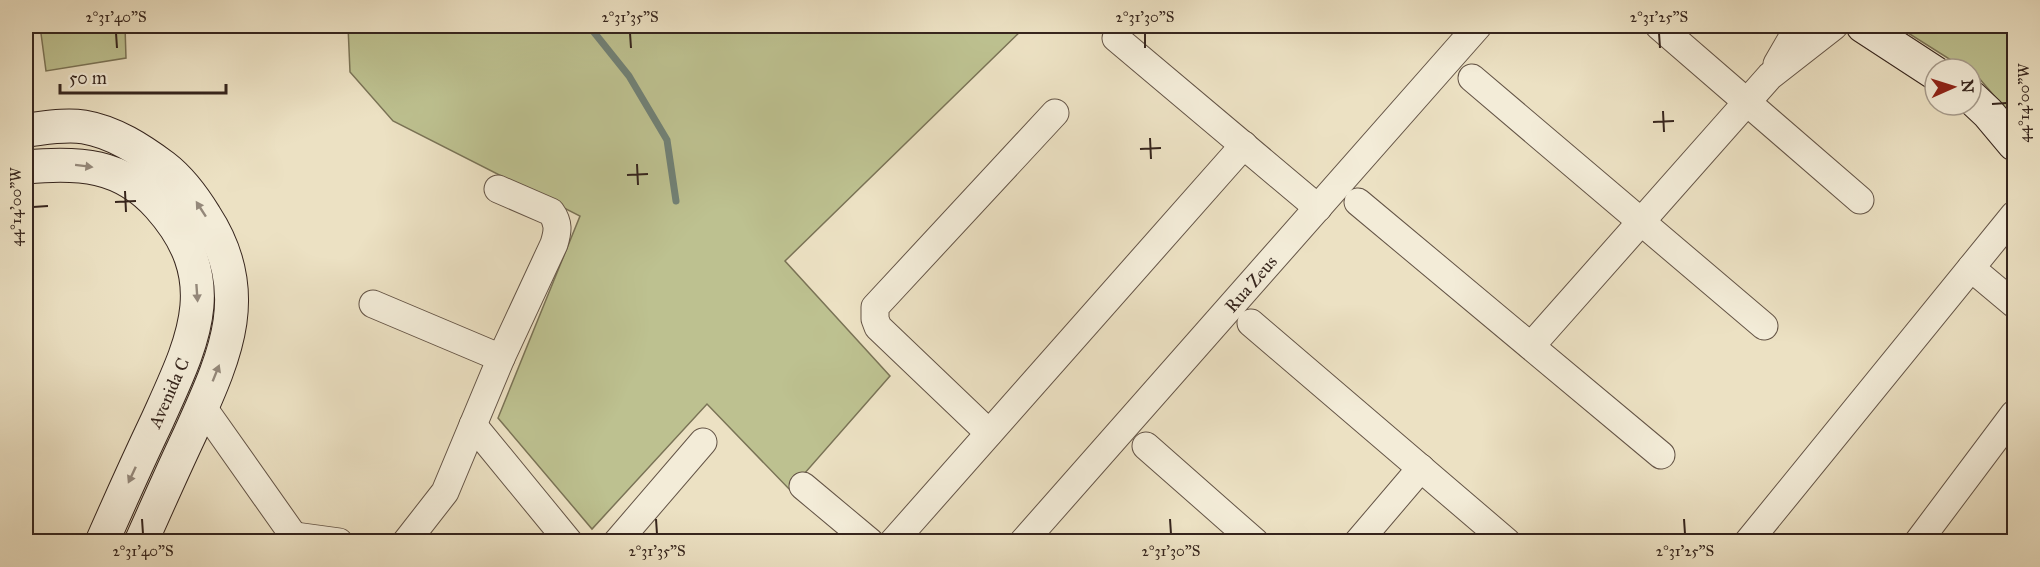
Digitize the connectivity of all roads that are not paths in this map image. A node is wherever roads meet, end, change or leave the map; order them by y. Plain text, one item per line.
1 (1478, 26) edge
2 (1659, 26) edge
3 (1798, 26) edge
4 (1834, 26) edge
5 (1863, 26) edge
6 (1116, 38) dead end
7 (1923, 65) edge
8 (1770, 76) junction
9 (1472, 78) dead end
10 (1748, 101) junction
11 (1983, 108) edge
12 (1055, 113) dead end
13 (26, 130) edge
14 (2014, 144) edge
15 (1244, 145) junction
16 (26, 167) edge
17 (498, 189) dead end
18 (1860, 200) dead end
19 (1358, 202) dead end
20 (1318, 208) junction
21 (2014, 215) edge
22 (1641, 222) junction
23 (1971, 268) junction
24 (373, 304) dead end
25 (2014, 304) edge
26 (1251, 323) dead end
27 (1764, 326) dead end
28 (1531, 346) junction
29 (501, 358) junction
30 (202, 406) junction
31 (2014, 414) edge
32 (472, 425) junction
33 (989, 433) junction
34 (703, 442) dead end
35 (1146, 446) dead end
36 (1661, 455) dead end
37 (1421, 468) junction
38 (803, 486) dead end
39 (297, 539) edge
40 (1752, 540) edge
41 (102, 542) edge
42 (141, 542) edge
43 (339, 542) edge
44 (406, 542) edge
45 (569, 542) edge
46 (616, 542) edge
47 (870, 542) edge
48 (893, 542) edge
49 (1023, 542) edge
50 (1255, 542) edge
51 (1358, 542) edge
52 (1507, 542) edge
53 (1918, 542) edge

1 - 20 street, Rua Zeus
2 - 10 street
3 - 8 street
4 - 8 street
5 - 7 street
6 - 15 street
8 - 10 street
9 - 22 street
10 - 18 street
10 - 22 street
11 - 14 street
12 - 33 street
30 -> 13 street, Avenida C
15 - 20 street
15 - 33 street
16 -> 41 street, Avenida C
17 - 29 street
19 - 28 street
20 - 49 street, Rua Zeus
21 - 23 street
22 - 27 street
22 - 28 street
23 - 25 street
23 - 40 street
24 - 29 street
26 - 37 street
28 - 36 street
29 - 32 street
30 - 39 street
30 - 42 street, Avenida C
31 - 53 street
32 - 44 street
32 - 45 street
33 - 48 street
34 - 46 street
35 - 50 street
37 - 51 street
37 - 52 street
38 - 47 street
39 - 43 street

